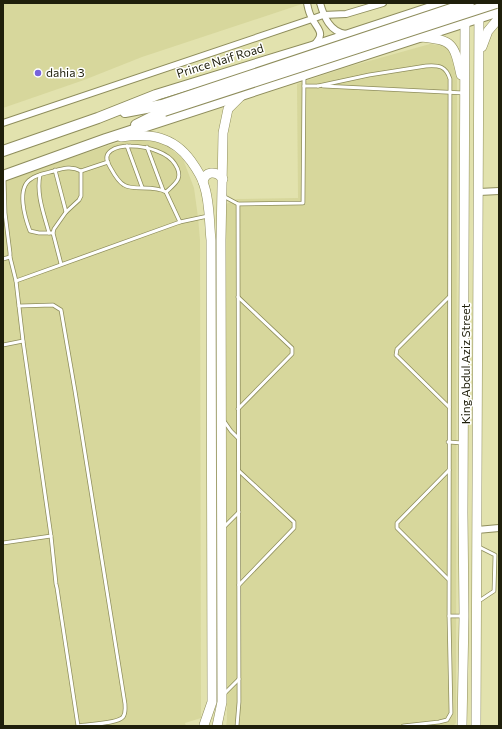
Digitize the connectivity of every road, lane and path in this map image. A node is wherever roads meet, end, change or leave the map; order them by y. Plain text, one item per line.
1 (307, 3) edge
2 (320, 3) edge
3 (383, 3) edge
4 (433, 3) edge
5 (446, 3) edge
6 (465, 3) edge
7 (469, 3) edge
8 (479, 3) edge
9 (496, 3) edge
10 (499, 11) edge
11 (415, 13) junction
12 (323, 15) junction
13 (479, 18) junction
14 (499, 18) edge
15 (312, 19) junction
16 (386, 23) junction
17 (465, 23) junction
18 (350, 34) junction
19 (420, 37) junction
20 (396, 45) junction
21 (312, 47) junction
22 (479, 62) junction
23 (304, 75) junction
24 (304, 86) junction
25 (318, 86) junction
26 (450, 92) junction
27 (465, 93) junction
28 (242, 95) junction
29 (163, 108) junction
30 (98, 118) junction
31 (3, 123) edge
32 (106, 139) junction
33 (127, 146) junction
34 (147, 147) junction
35 (3, 151) edge
36 (108, 162) junction
37 (55, 170) junction
38 (81, 171) junction
39 (40, 175) junction
40 (3, 176) edge
41 (223, 179) junction
42 (203, 182) junction
43 (142, 187) junction
44 (164, 191) junction
45 (499, 191) edge
46 (479, 192) junction
47 (223, 193) junction
48 (238, 204) junction
49 (66, 212) junction
50 (209, 216) junction
51 (180, 222) junction
52 (51, 233) junction
53 (10, 257) junction
54 (3, 259) edge
55 (61, 264) junction
56 (16, 281) junction
57 (238, 296) junction
58 (449, 297) junction
59 (19, 306) junction
60 (23, 341) junction
61 (3, 345) edge
62 (449, 406) junction
63 (238, 409) junction
64 (221, 416) junction
65 (238, 429) junction
66 (231, 430) junction
67 (238, 438) junction
68 (448, 442) junction
69 (464, 443) junction
70 (238, 470) junction
71 (449, 470) junction
72 (239, 512) junction
73 (499, 528) edge
74 (477, 530) junction
75 (221, 535) junction
76 (51, 536) junction
77 (3, 543) edge
78 (477, 546) junction
79 (497, 555) edge
80 (449, 580) junction
81 (239, 585) junction
82 (499, 590) edge
83 (494, 591) junction
84 (476, 604) junction
85 (449, 616) junction
86 (464, 616) junction
87 (239, 679) junction
88 (222, 702) junction
89 (421, 725) edge
90 (78, 726) edge
91 (206, 726) edge
92 (216, 726) edge
93 (238, 726) edge
94 (403, 726) edge
95 (462, 726) edge
96 (476, 726) edge

1 - 15 street
2 - 12 street
3 - 12 street
4 - 11 street
5 - 11 main road, Prince Naif Road
6 - 17 street, King Abdul Aziz Street
7 - 29 main road, bridge
8 - 13 street, King Abdul Aziz Street
9 - 29 main road, bridge
10 - 13 main road
11 - 16 main road, Prince Naif Road
12 - 15 street
12 - 18 street
13 - 17 main road
13 - 22 street, King Abdul Aziz Street
14 - 22 street
15 - 21 street
15 - 31 street
16 - 18 main road, Prince Naif Road
16 - 20 main road
17 - 19 main road
17 - 27 street, King Abdul Aziz Street
18 - 21 main road, Prince Naif Road
19 - 20 main road
19 - 27 street
20 - 23 main road
21 - 30 main road, Prince Naif Road
22 - 46 street, King Abdul Aziz Street
23 - 24 lane
23 - 28 main road
24 - 25 lane
24 - 48 lane
25 - 26 lane
25 - 26 lane
26 - 27 lane
26 - 58 lane
27 - 69 street, King Abdul Aziz Street
28 - 32 main road
28 - 41 street
29 - 30 main road
29 - 32 main road
30 - 35 main road, Prince Naif Road
32 - 40 main road
32 - 42 street
33 - 34 lane
33 - 36 lane
33 - 43 lane
34 - 44 lane
34 - 44 lane
36 - 38 lane
36 - 43 lane
37 - 38 lane
37 - 39 lane
37 - 49 lane
38 - 49 lane
39 - 52 lane
39 - 52 lane
40 - 53 lane
41 - 42 street
41 - 47 street
42 - 50 street
43 - 44 lane
44 - 51 lane
45 - 46 street
46 - 74 street, King Abdul Aziz Street
47 - 48 lane
47 - 64 street
48 - 57 lane
49 - 52 lane
50 - 51 lane
50 - 91 street
51 - 55 lane
52 - 55 lane
53 - 54 lane
53 - 56 lane
55 - 56 lane
56 - 59 lane
57 - 63 lane
57 - 63 lane
58 - 62 lane
58 - 62 lane
59 - 60 lane
59 - 90 lane
60 - 61 lane
60 - 76 lane
62 - 68 lane
63 - 65 lane
64 - 66 lane
64 - 75 street
65 - 66 lane
65 - 67 lane
66 - 67 lane
67 - 70 lane
68 - 69 lane
68 - 71 lane
69 - 86 street, King Abdul Aziz Street
70 - 72 lane
70 - 81 lane
71 - 80 lane
71 - 80 lane
72 - 75 lane
72 - 81 lane
73 - 74 street
74 - 78 street, King Abdul Aziz Street
75 - 88 street
76 - 77 lane
76 - 90 lane
78 - 79 lane
78 - 84 street, King Abdul Aziz Street
79 - 83 lane
80 - 85 lane
81 - 87 lane
82 - 83 lane
83 - 84 lane
84 - 96 street, King Abdul Aziz Street
85 - 86 lane
85 - 89 lane
86 - 95 street, King Abdul Aziz Street
87 - 88 lane
87 - 93 lane
88 - 92 street
89 - 94 lane

